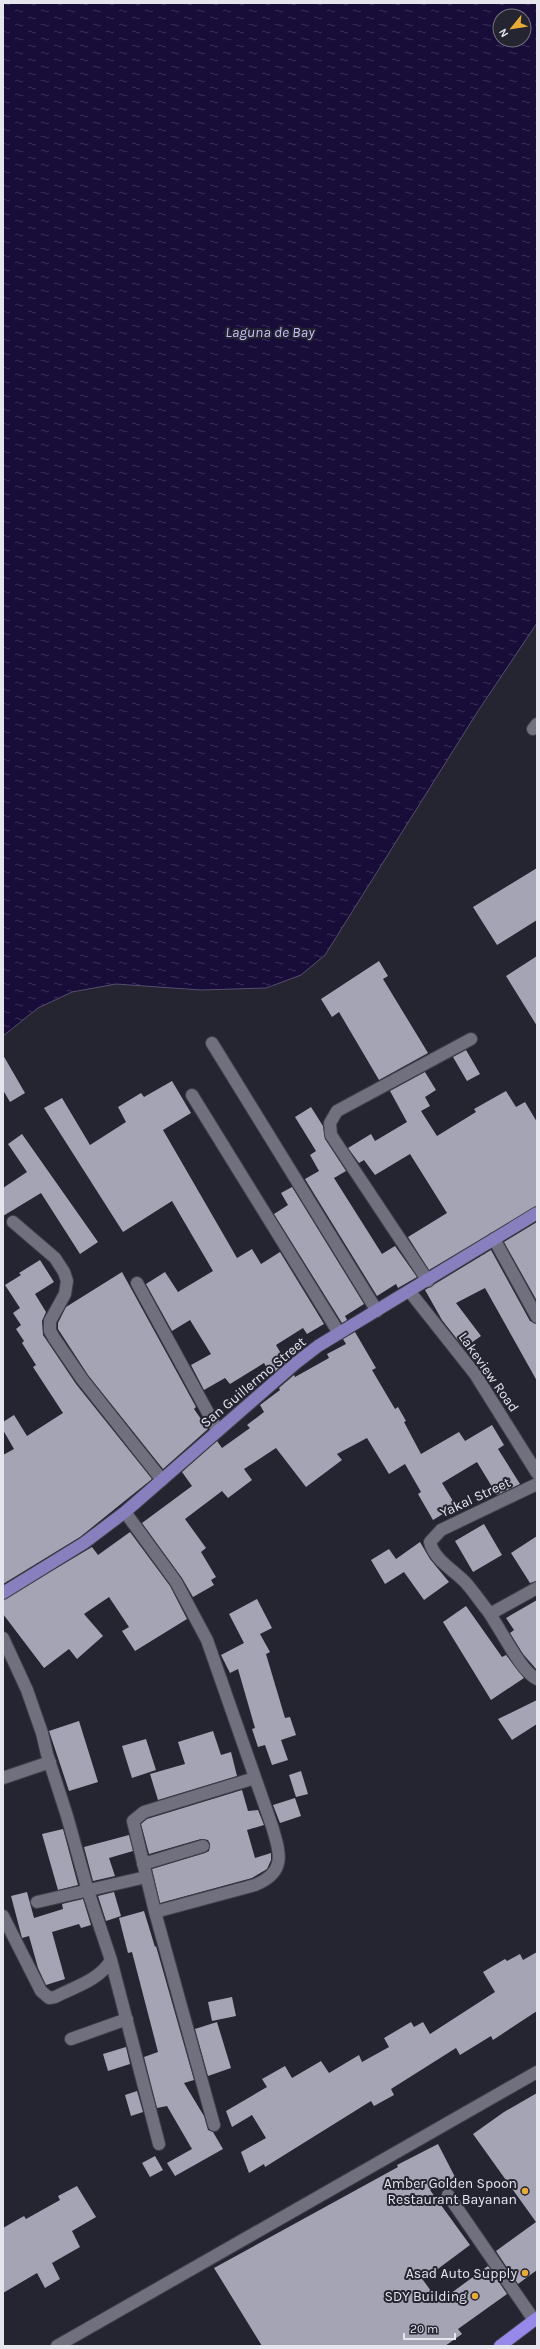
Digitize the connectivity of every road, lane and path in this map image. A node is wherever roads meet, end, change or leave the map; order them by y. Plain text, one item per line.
1 (471, 1039) dead end
2 (212, 1043) dead end
3 (192, 1095) dead end
4 (537, 1213) edge
5 (13, 1222) dead end
6 (494, 1239) junction
7 (428, 1281) junction
8 (137, 1283) dead end
9 (410, 1292) junction
10 (377, 1311) junction
11 (537, 1317) edge
12 (339, 1333) junction
13 (218, 1431) junction
14 (537, 1473) edge
15 (162, 1480) junction
16 (537, 1484) edge
17 (125, 1512) junction
18 (537, 1588) edge
19 (3, 1593) edge
20 (490, 1614) junction
21 (3, 1638) edge
22 (536, 1679) edge
23 (50, 1762) junction
24 (3, 1778) edge
25 (255, 1778) junction
26 (203, 1846) dead end
27 (143, 1864) junction
28 (146, 1877) junction
29 (88, 1891) junction
30 (36, 1902) dead end
31 (155, 1912) junction
32 (3, 1916) edge
33 (111, 1960) junction
34 (127, 2019) junction
35 (71, 2039) dead end
36 (537, 2072) edge
37 (214, 2124) dead end
38 (160, 2144) dead end
39 (448, 2195) dead end
40 (536, 2319) edge
41 (57, 2346) edge
42 (500, 2346) edge

1 - 7 street
2 - 10 street
3 - 12 street
4 - 6 main road, San Guillermo Street
5 - 15 street
6 - 7 main road, San Guillermo Street
6 - 11 street
7 - 9 main road, San Guillermo Street
8 - 13 street
9 - 10 main road, San Guillermo Street
9 - 14 street, Lakeview Road
10 - 12 main road, San Guillermo Street
12 - 13 main road, San Guillermo Street
13 - 15 main road, San Guillermo Street
15 - 17 main road, San Guillermo Street
16 - 20 street, Yakal Street
17 - 19 main road, San Guillermo Street
17 - 25 street
18 - 20 street
20 - 22 street
21 - 23 street
23 - 24 street
23 - 29 street
25 - 27 street
25 - 31 street
26 - 27 street
27 - 28 street
28 - 29 street
28 - 31 street
29 - 30 street
29 - 33 street
31 - 37 street
32 - 33 street
33 - 34 street
34 - 35 street
34 - 38 street
36 - 41 street
39 - 40 street
40 - 42 highway

